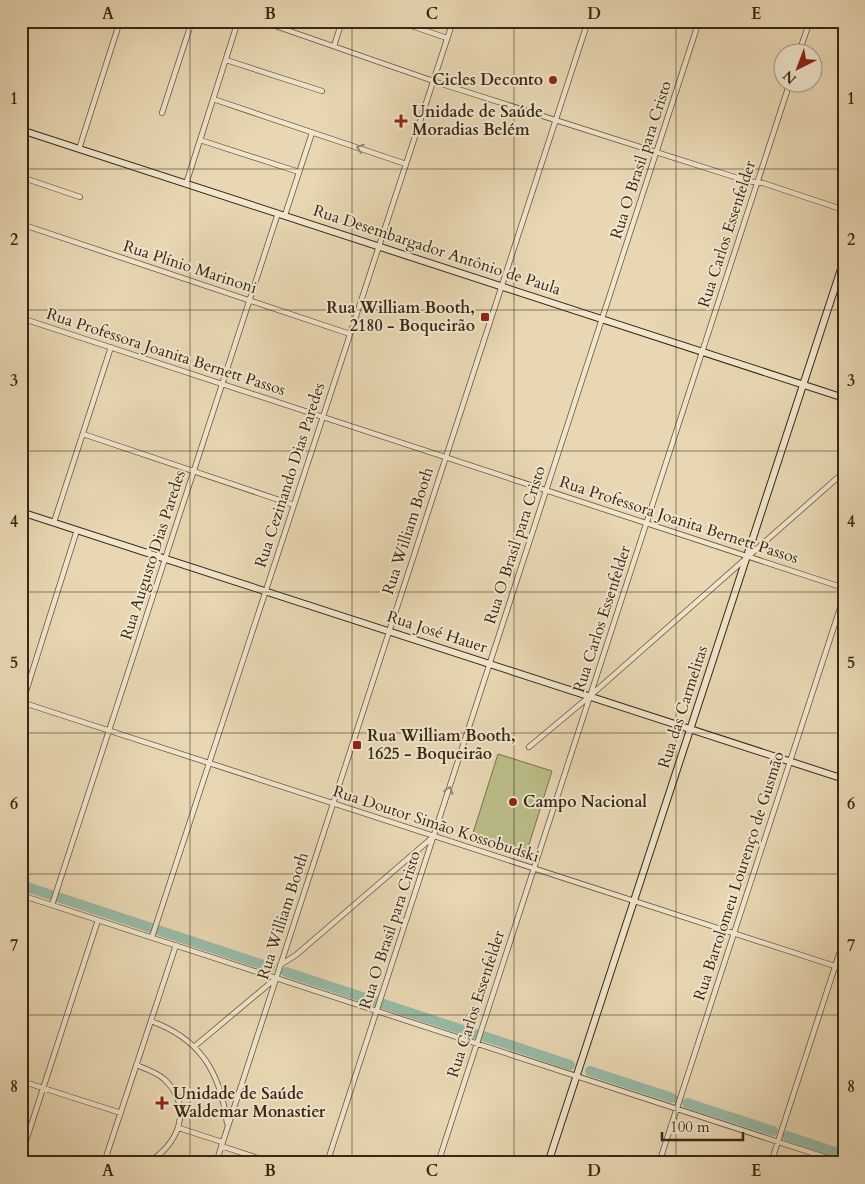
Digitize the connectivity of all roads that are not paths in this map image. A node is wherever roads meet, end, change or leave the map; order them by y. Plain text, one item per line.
1 (120, 21) edge
2 (192, 21) edge
3 (238, 21) edge
4 (261, 21) edge
5 (342, 21) edge
6 (397, 21) edge
7 (453, 21) edge
8 (588, 21) edge
9 (699, 21) edge
10 (810, 21) edge
11 (447, 38) junction
12 (803, 42) edge
13 (334, 46) junction
14 (226, 60) junction
15 (434, 80) junction
16 (322, 91) dead end
17 (787, 92) edge
18 (213, 99) junction
19 (162, 113) dead end
20 (556, 120) junction
21 (21, 130) edge
22 (312, 132) junction
23 (200, 140) junction
24 (79, 149) junction
25 (656, 152) junction
26 (406, 164) junction
27 (299, 172) junction
28 (21, 177) edge
29 (757, 183) junction
30 (186, 184) junction
31 (80, 197) dead end
32 (844, 210) edge
33 (282, 214) junction
34 (21, 224) edge
35 (379, 246) junction
36 (844, 260) edge
37 (501, 286) junction
38 (250, 300) junction
39 (21, 318) edge
40 (602, 319) junction
41 (350, 334) junction
42 (111, 347) junction
43 (702, 352) junction
44 (223, 384) junction
45 (803, 384) junction
46 (844, 398) edge
47 (323, 417) junction
48 (83, 434) junction
49 (445, 457) junction
50 (194, 472) junction
51 (844, 472) edge
52 (546, 490) junction
53 (294, 505) junction
54 (21, 512) edge
55 (54, 522) junction
56 (646, 523) junction
57 (77, 530) junction
58 (747, 556) junction
59 (166, 558) junction
60 (844, 588) edge
61 (266, 591) junction
62 (844, 596) edge
63 (388, 631) junction
64 (490, 664) junction
65 (590, 696) junction
66 (22, 703) edge
67 (690, 729) junction
68 (109, 731) junction
69 (529, 747) dead end
70 (790, 761) junction
71 (209, 763) junction
72 (844, 779) edge
73 (332, 803) junction
74 (434, 836) junction
75 (534, 868) junction
76 (21, 895) edge
77 (634, 901) junction
78 (53, 902) junction
79 (98, 920) junction
80 (734, 934) junction
81 (152, 935) junction
82 (844, 939) edge
83 (176, 945) junction
84 (280, 965) junction
85 (835, 966) junction
86 (844, 969) edge
87 (276, 978) junction
88 (377, 1011) junction
89 (150, 1021) junction
90 (477, 1043) junction
91 (195, 1046) junction
92 (136, 1065) junction
93 (577, 1076) junction
94 (21, 1081) edge
95 (43, 1088) junction
96 (676, 1108) junction
97 (121, 1113) junction
98 (228, 1126) junction
99 (178, 1128) junction
100 (778, 1141) junction
101 (222, 1144) junction
102 (21, 1156) edge
103 (216, 1162) edge
104 (104, 1163) edge
105 (147, 1163) edge
106 (272, 1163) edge
107 (327, 1163) edge
108 (438, 1163) edge
109 (548, 1163) edge
110 (659, 1163) edge
111 (771, 1163) edge
112 (843, 1163) edge

1 - 24 street
2 - 19 street
3 - 14 street
4 - 13 street
5 - 13 street
6 - 11 street
7 - 11 street, Rua Cezinando Dias Paredes
8 - 20 street, Rua William Booth
9 - 25 street, Rua O Brasil para Cristo
10 - 12 street
11 - 15 street, Rua Cezinando Dias Paredes
13 - 15 street
14 - 16 street
14 - 18 street
15 - 20 street
15 - 26 street, Rua Cezinando Dias Paredes
17 - 29 street, Rua Carlos Essenfelder
18 - 22 street
18 - 23 street
20 - 25 street
20 - 37 street, Rua William Booth
21 - 24 main road, Rua Desembargador Antônio de Paula
26 -> 22 street
22 - 27 street, Rua Augusto Dias Paredes
23 - 27 street
23 - 30 street
24 - 30 main road, Rua Desembargador Antônio de Paula
25 - 29 street
25 - 40 street, Rua O Brasil para Cristo
26 - 35 street, Rua Cezinando Dias Paredes
27 - 33 street, Rua Augusto Dias Paredes
28 - 31 street
29 - 32 street
29 - 43 street, Rua Carlos Essenfelder
30 - 33 main road, Rua Desembargador Antônio de Paula
33 - 35 main road, Rua Desembargador Antônio de Paula
33 - 38 street, Rua Augusto Dias Paredes
34 - 38 street, Rua Plínio Marinoni
35 - 37 main road, Rua Desembargador Antônio de Paula
35 - 41 street, Rua Cezinando Dias Paredes
36 - 45 main road, Rua das Carmelitas
37 - 40 main road, Rua Desembargador Antônio de Paula
37 - 49 street, Rua William Booth
38 - 41 street, Rua Plínio Marinoni
38 - 44 street, Rua Augusto Dias Paredes
39 - 42 street, Rua Professora Joanita Bernett Passos
40 - 43 main road, Rua Desembargador Antônio de Paula
40 - 52 street, Rua O Brasil para Cristo
41 - 47 street, Rua Cezinando Dias Paredes
42 - 44 street, Rua Professora Joanita Bernett Passos
42 - 48 street
43 - 45 main road, Rua Desembargador Antônio de Paula
43 - 56 street, Rua Carlos Essenfelder
44 - 47 street, Rua Professora Joanita Bernett Passos
44 - 50 street, Rua Augusto Dias Paredes
45 - 46 main road, Rua Desembargador Antônio de Paula
45 - 58 main road, Rua das Carmelitas
47 - 49 street, Rua Professora Joanita Bernett Passos
47 - 53 street, Rua Cezinando Dias Paredes
48 - 50 street
48 - 55 street
49 - 52 street, Rua Professora Joanita Bernett Passos
49 - 63 street, Rua William Booth
50 - 53 street
50 - 59 street, Rua Augusto Dias Paredes
51 - 58 street
52 - 56 street, Rua Professora Joanita Bernett Passos
52 - 64 street, Rua O Brasil para Cristo
53 - 61 street, Rua Cezinando Dias Paredes
54 - 55 main road, Rua José Hauer
55 - 57 main road, Rua José Hauer
56 - 58 street, Rua Professora Joanita Bernett Passos
56 - 65 street, Rua Carlos Essenfelder
57 - 59 main road, Rua José Hauer
57 - 66 street
58 - 60 street, Rua Professora Joanita Bernett Passos
58 - 65 street
58 - 67 main road, Rua das Carmelitas
59 - 61 main road, Rua José Hauer
59 - 68 street, Rua Augusto Dias Paredes
61 - 63 main road, Rua José Hauer
61 - 71 street, Rua Cezinando Dias Paredes
62 - 70 street, Rua Bartolomeu Lourenço de Gusmão
63 - 64 main road, Rua José Hauer
63 - 73 street, Rua William Booth
64 - 65 main road, Rua José Hauer
74 -> 64 street, Rua O Brasil para Cristo
65 - 67 main road, Rua José Hauer
65 - 69 street
65 - 75 street, Rua Carlos Essenfelder
66 - 68 street, Rua Doutor Simão Kossobudski
67 - 70 main road, Rua José Hauer
67 - 77 main road, Rua das Carmelitas
68 - 71 street, Rua Doutor Simão Kossobudski
68 - 78 street, Rua Augusto Dias Paredes
70 - 72 main road, Rua José Hauer
70 - 80 street, Rua Bartolomeu Lourenço de Gusmão
71 - 73 street, Rua Doutor Simão Kossobudski
71 - 81 street, Rua Cezinando Dias Paredes
73 - 74 street, Rua Doutor Simão Kossobudski
73 - 84 street, Rua William Booth
74 - 75 street, Rua Doutor Simão Kossobudski
74 - 84 street
74 - 88 street, Rua O Brasil para Cristo
75 - 77 street, Rua Doutor Simão Kossobudski
75 - 90 street, Rua Carlos Essenfelder
76 - 78 street
77 - 80 street, Rua Doutor Simão Kossobudski
77 - 93 main road, Rua das Carmelitas
78 - 79 street
79 - 81 street
79 - 95 street
80 - 85 street, Rua Doutor Simão Kossobudski
80 - 96 street, Rua Bartolomeu Lourenço de Gusmão
81 - 83 street
82 - 85 street
83 - 87 street
83 - 89 street
84 - 87 street, Rua William Booth
85 - 86 street, Rua Doutor Simão Kossobudski
85 - 100 street
87 - 88 street
87 - 91 street
87 - 98 street, Rua William Booth
88 - 90 street
88 - 107 street, Rua O Brasil para Cristo
89 - 91 street
89 - 92 street
90 - 93 street
90 - 108 street, Rua Carlos Essenfelder
91 - 98 street
92 - 97 street
92 - 99 street
93 - 96 street
93 - 109 main road, Rua das Carmelitas
94 - 95 street
95 - 97 street
95 - 102 street
96 - 100 street
96 - 110 street, Rua Bartolomeu Lourenço de Gusmão
97 - 104 street
98 - 101 street, Rua William Booth
99 - 101 street
99 - 105 street
100 - 111 street
100 - 112 street
101 - 103 street, Rua William Booth
101 - 106 street

